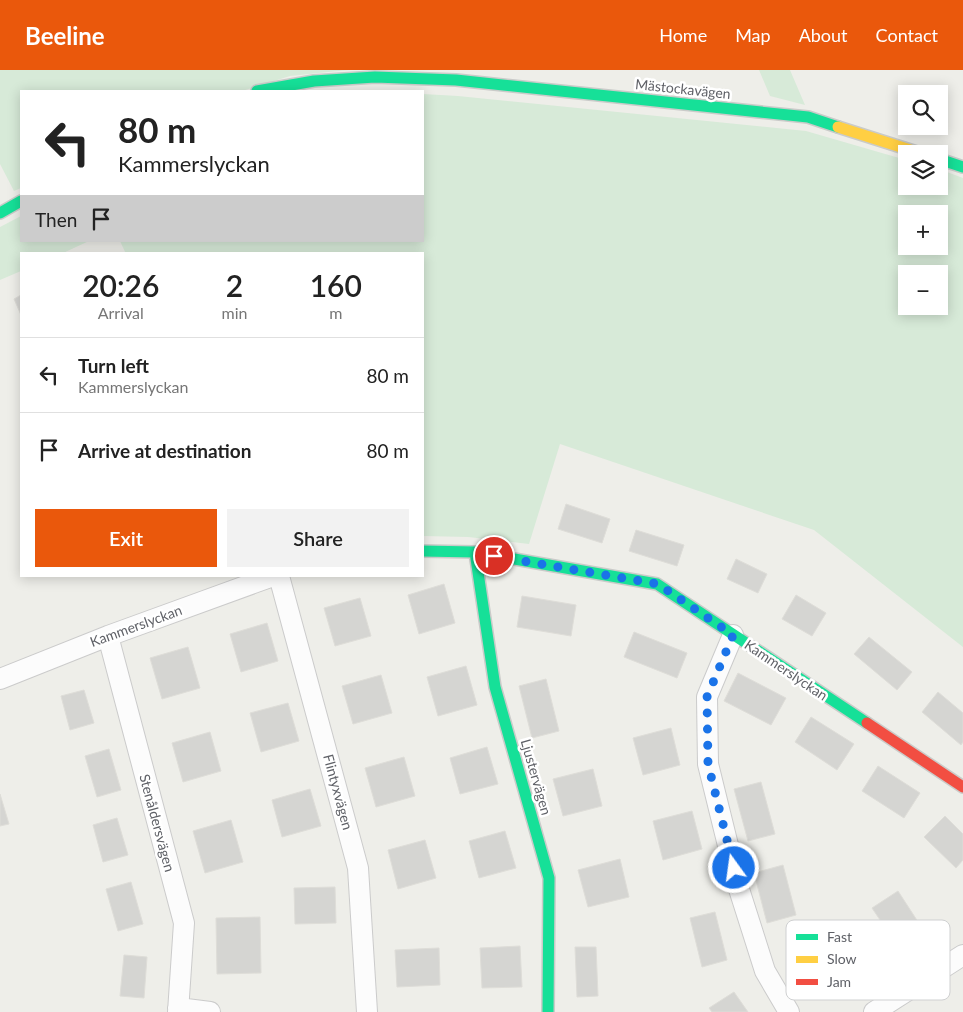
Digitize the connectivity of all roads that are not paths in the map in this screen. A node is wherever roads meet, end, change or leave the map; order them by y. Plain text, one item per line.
1 (262, 90) edge
2 (898, 146) edge
3 (948, 162) edge
4 (963, 167) edge
5 (20, 202) edge
6 (0, 213) edge
7 (424, 551) edge
8 (475, 552) junction
9 (270, 577) edge
10 (279, 577) edge
11 (733, 635) junction
12 (108, 636) junction
13 (0, 680) edge
14 (963, 787) edge
15 (963, 955) edge
16 (950, 963) edge
17 (893, 1000) edge
18 (178, 1010) edge
19 (210, 1012) edge
20 (367, 1012) edge
21 (548, 1012) edge
22 (790, 1012) edge
23 (874, 1012) edge

1 - 2 street, Mästockavägen
3 - 4 street
5 - 6 street
7 - 8 street, Kammerslyckan
8 - 11 street, Kammerslyckan
8 - 21 street, Ljustervägen
9 - 12 street, Kammerslyckan
10 - 20 street, Flintyxvägen
11 - 14 street, Kammerslyckan
11 - 22 street
12 - 13 street, Kammerslyckan
12 - 18 street, Stenåldersvägen
15 - 16 street
17 - 23 street
18 - 19 street

